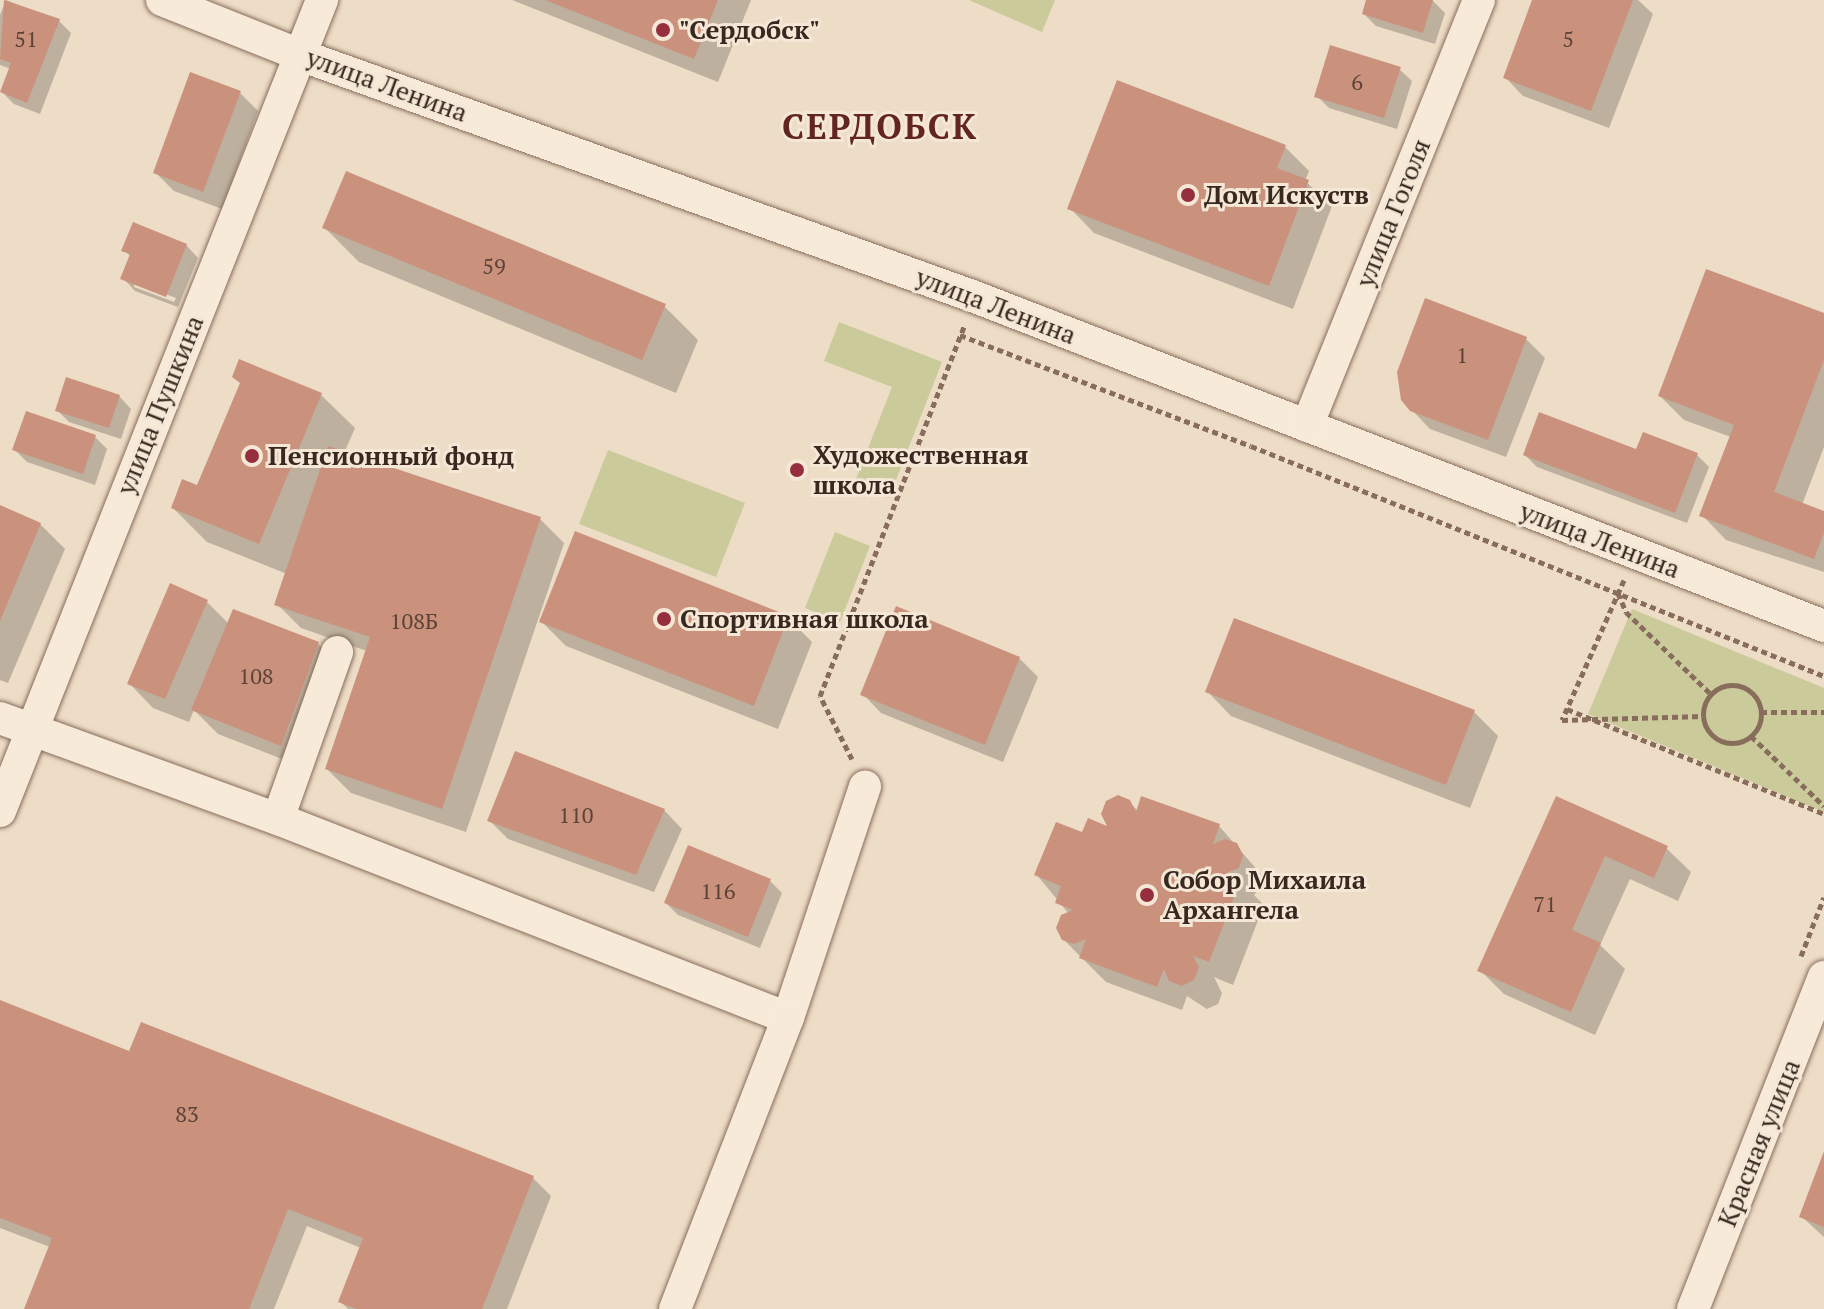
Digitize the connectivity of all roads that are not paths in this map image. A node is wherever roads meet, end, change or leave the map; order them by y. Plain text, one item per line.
1 (162, 0) edge
2 (322, 0) edge
3 (1479, 0) edge
4 (300, 55) junction
5 (1307, 426) junction
6 (1824, 626) edge
7 (337, 652) dead end
8 (0, 718) edge
9 (29, 731) junction
10 (865, 786) road end
11 (0, 811) edge
12 (278, 819) junction
13 (1824, 977) edge
14 (788, 1018) junction
15 (675, 1309) edge
16 (1693, 1309) edge

1 - 4 street, улица Ленина
2 - 4 street, улица Пушкина
3 - 5 street, улица Гоголя
4 - 5 street, улица Ленина
4 - 9 street, улица Пушкина
5 - 6 street, улица Ленина
7 - 12 street
8 - 9 street
9 - 11 street, улица Пушкина
9 - 12 street
10 - 14 street
12 - 14 street
13 - 16 street, Красная улица
14 - 15 street

